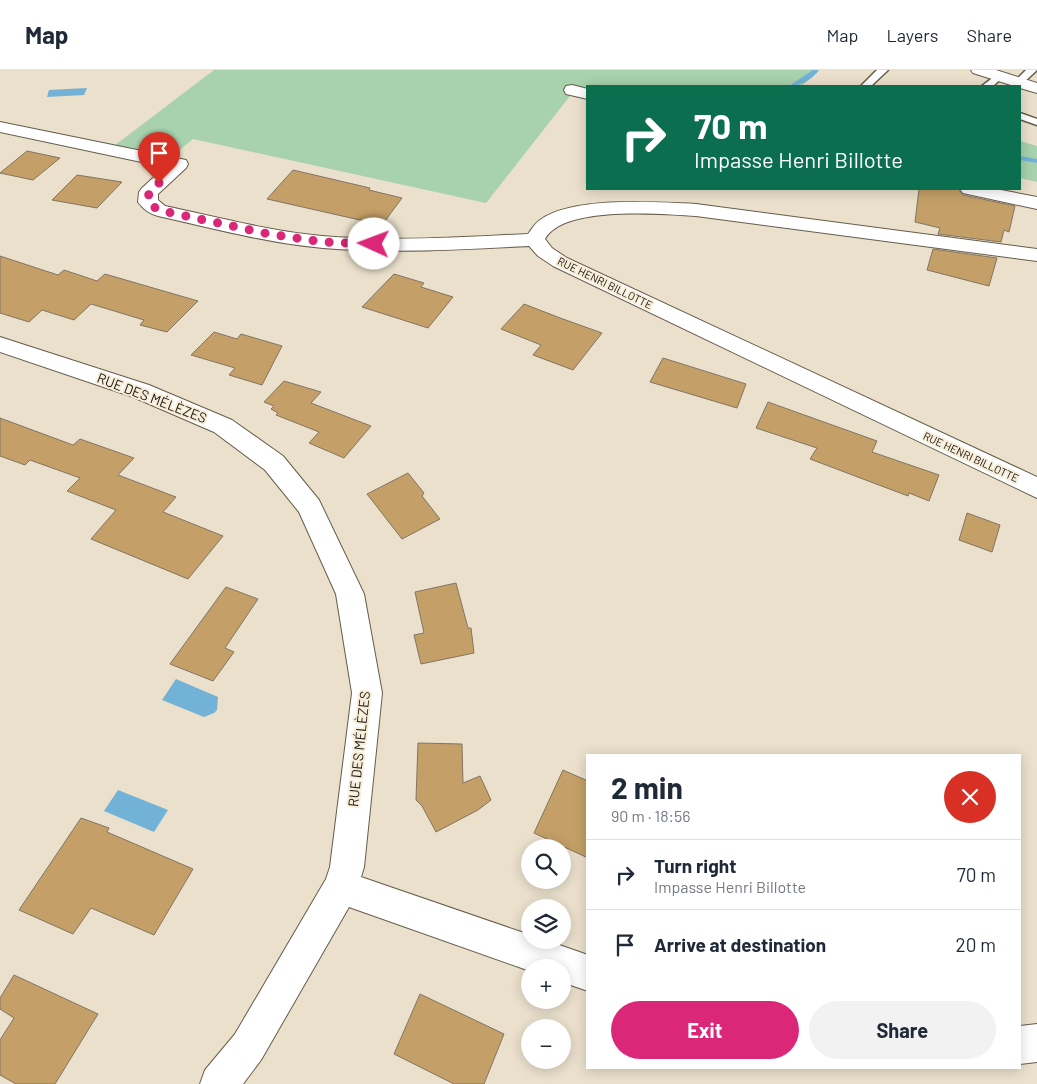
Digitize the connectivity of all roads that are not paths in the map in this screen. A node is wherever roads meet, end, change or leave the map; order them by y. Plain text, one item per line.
1 (883, 70) edge
2 (979, 70) edge
3 (1032, 70) edge
4 (993, 81) edge
5 (1019, 82) junction
6 (867, 85) edge
7 (1037, 88) edge
8 (1021, 116) edge
9 (1037, 122) edge
10 (0, 127) edge
11 (975, 190) edge
12 (1037, 203) edge
13 (536, 240) junction
14 (1037, 255) edge
15 (0, 344) edge
16 (1037, 488) edge
17 (341, 887) junction
18 (586, 972) edge
19 (1037, 1044) edge
20 (1021, 1045) edge
21 (219, 1084) edge

1 - 6 lane
2 - 4 street
3 - 5 lane
4 - 5 street
5 - 7 street
8 - 9 lane
10 - 13 street
11 - 12 street
13 - 14 street
13 - 16 street, RUE HENRI BILLOTTE
15 - 17 street, RUE DES MÉLÈZES
17 - 18 street
17 - 21 street, RUE DES MÉLÈZES
19 - 20 street

